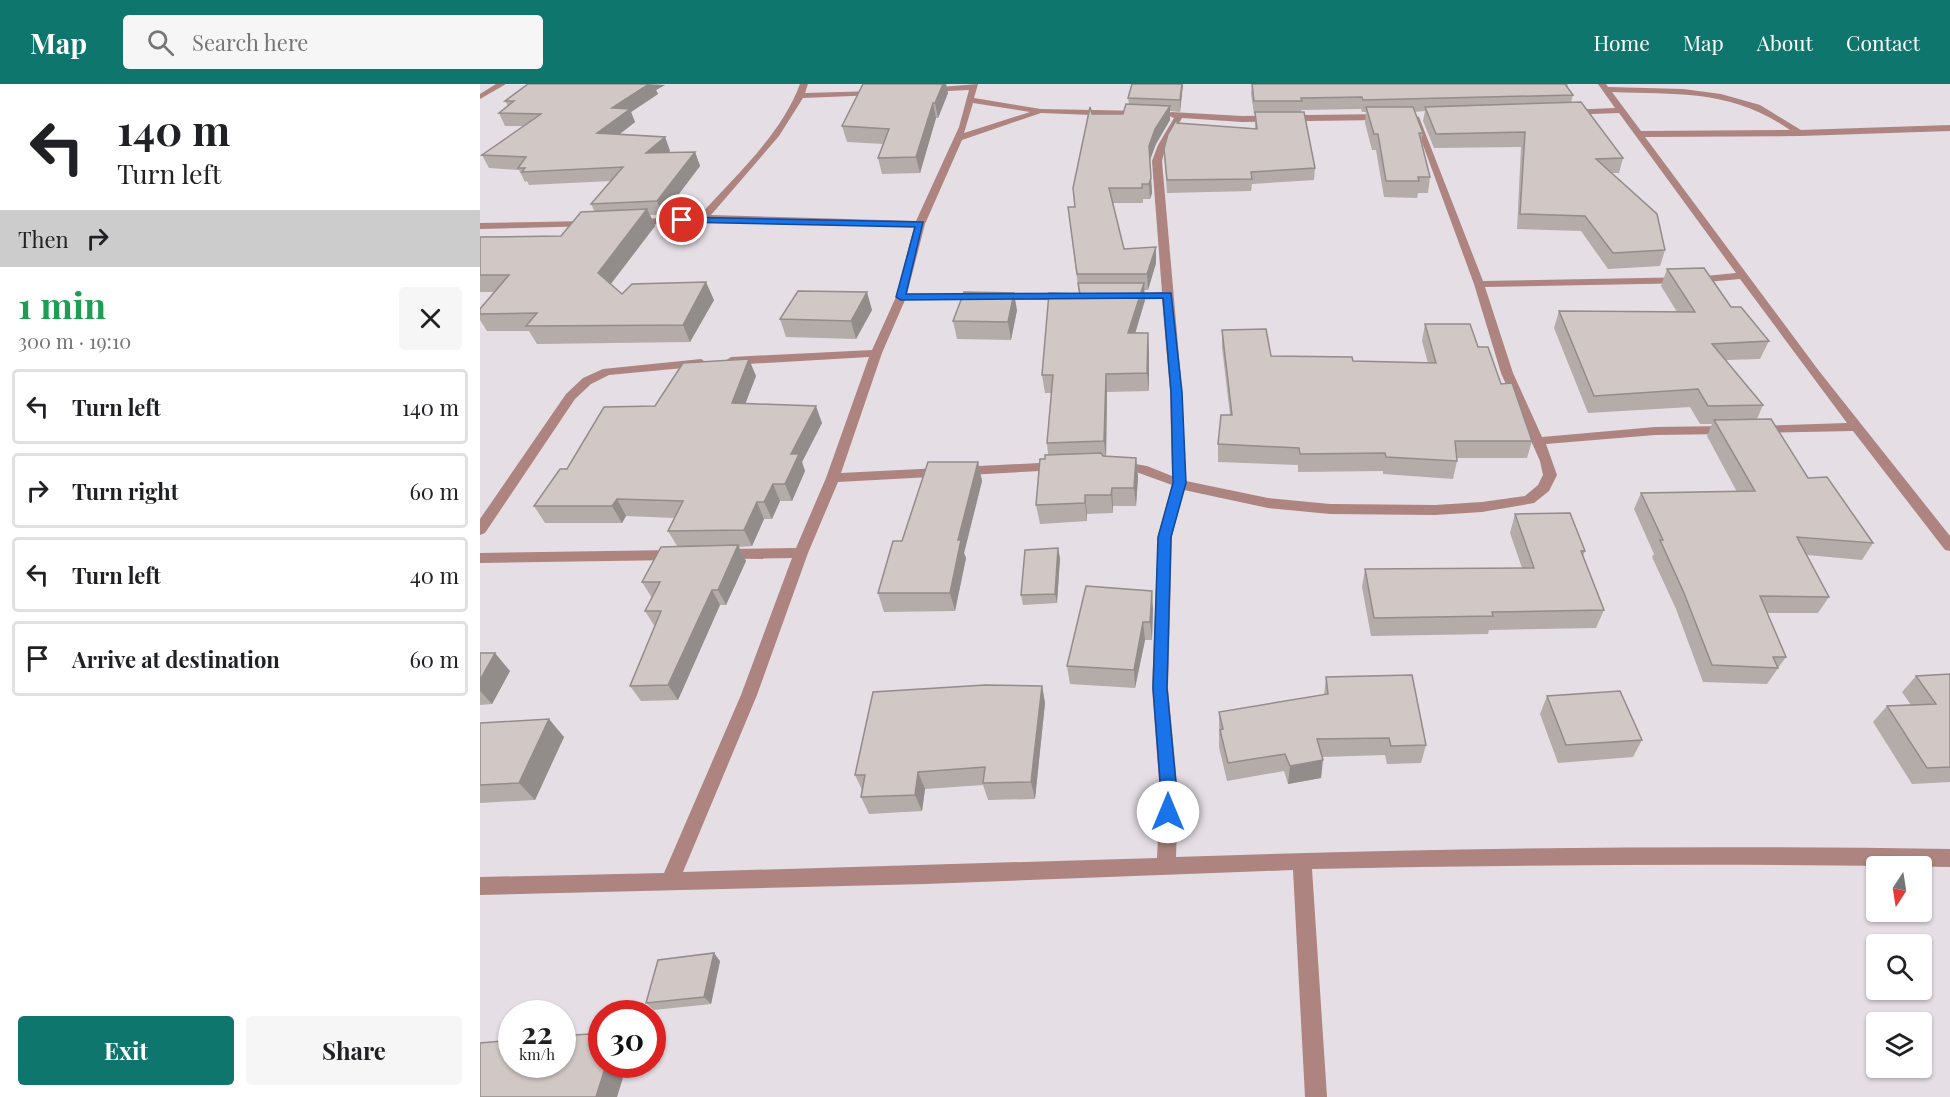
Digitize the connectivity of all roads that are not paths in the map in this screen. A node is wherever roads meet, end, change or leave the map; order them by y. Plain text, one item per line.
1 (804, 84) edge
2 (501, 85) edge
3 (1604, 87) edge
4 (480, 89) edge
5 (973, 90) edge
6 (916, 91) edge
7 (891, 93) edge
8 (802, 96) junction
9 (480, 97) edge
10 (1619, 110) junction
11 (1041, 111) junction
12 (1557, 113) edge
13 (1180, 116) junction
14 (1395, 117) edge
15 (1416, 117) edge
16 (1950, 128) edge
17 (1800, 133) junction
18 (1638, 134) junction
19 (959, 138) junction
20 (703, 218) junction
21 (920, 224) junction
22 (480, 226) edge
23 (1742, 276) junction
24 (1479, 284) junction
25 (1167, 295) junction
26 (901, 297) junction
27 (1085, 297) edge
28 (1108, 297) edge
29 (876, 353) junction
30 (1857, 427) junction
31 (1538, 441) junction
32 (1077, 465) edge
33 (1103, 465) edge
34 (833, 478) junction
35 (1179, 483) junction
36 (480, 530) edge
37 (1950, 546) edge
38 (801, 553) junction
39 (689, 555) edge
40 (712, 555) edge
41 (480, 558) edge
42 (1950, 858) edge
43 (1302, 861) junction
44 (1166, 866) junction
45 (669, 882) junction
46 (480, 886) edge
47 (1316, 1097) edge

1 - 8 street
2 - 4 street
2 - 9 street
3 - 10 street
3 - 17 street
5 - 6 street
5 - 11 street
5 - 19 street
7 - 8 street
8 - 20 street
10 - 12 street
10 - 18 street
11 - 13 street
11 - 19 street
13 - 14 street
13 - 25 street
15 - 24 street
16 - 17 street
17 - 18 street
18 - 23 street
19 - 21 street
20 - 21 street
20 - 22 street
21 - 26 street
23 - 24 street
23 - 30 street
24 - 31 street
25 - 28 street
25 - 35 street
26 - 27 street
26 - 29 street
29 - 34 street
29 - 36 street
30 - 31 street
30 - 37 street
31 - 35 street
32 - 34 street
33 - 35 street
34 - 38 street
35 - 44 street
38 - 40 street
38 - 45 street
39 - 41 street
42 - 43 street
43 - 44 street
43 - 47 street
44 - 45 street
45 - 46 street

